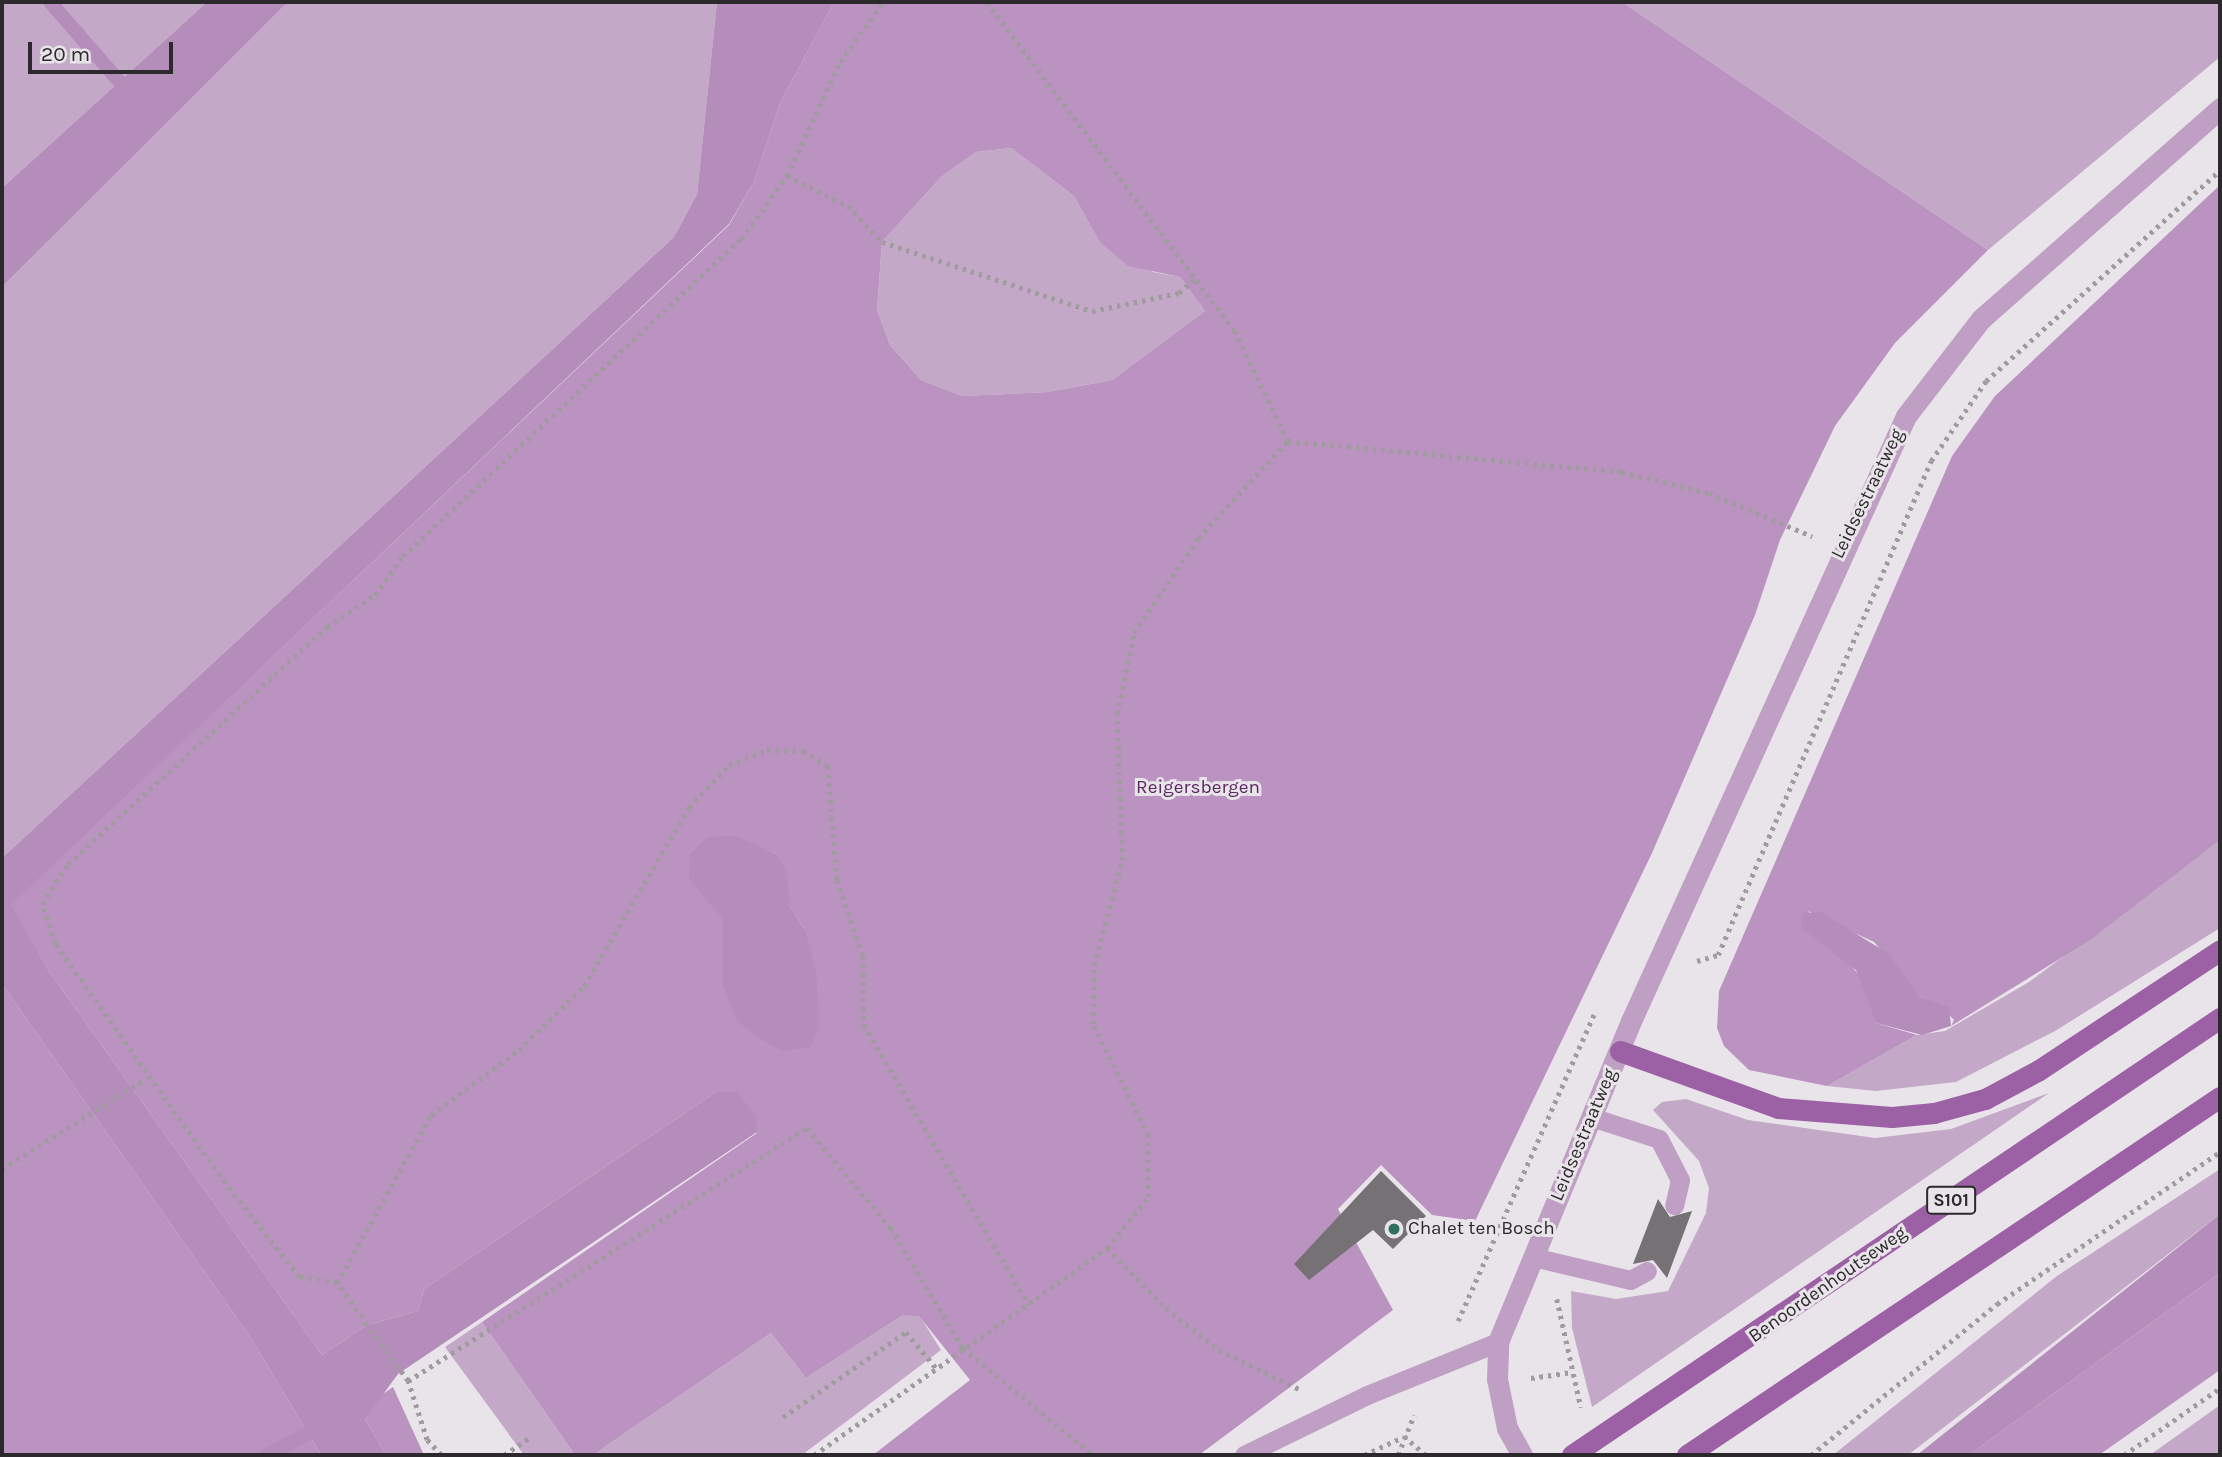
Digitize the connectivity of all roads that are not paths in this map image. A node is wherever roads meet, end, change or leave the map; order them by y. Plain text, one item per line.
1 (2220, 108) edge
2 (2220, 950) edge
3 (2220, 1018) edge
4 (1620, 1051) junction
5 (2220, 1097) edge
6 (1591, 1117) junction
7 (1674, 1205) dead end
8 (1540, 1260) junction
9 (1647, 1271) dead end
10 (1498, 1342) junction
11 (1581, 1450) edge
12 (1244, 1455) edge
13 (1522, 1455) edge
14 (1687, 1455) edge

1 - 4 street, Leidsestraatweg
2 - 4 main road
3 - 11 main road, Benoordenhoutseweg / S101
4 - 6 street, Leidsestraatweg
5 - 14 main road
6 - 7 lane
6 - 8 street, Leidsestraatweg
8 - 9 lane
8 - 10 street, Leidsestraatweg
10 - 12 lane
10 - 13 street, Leidsestraatweg

